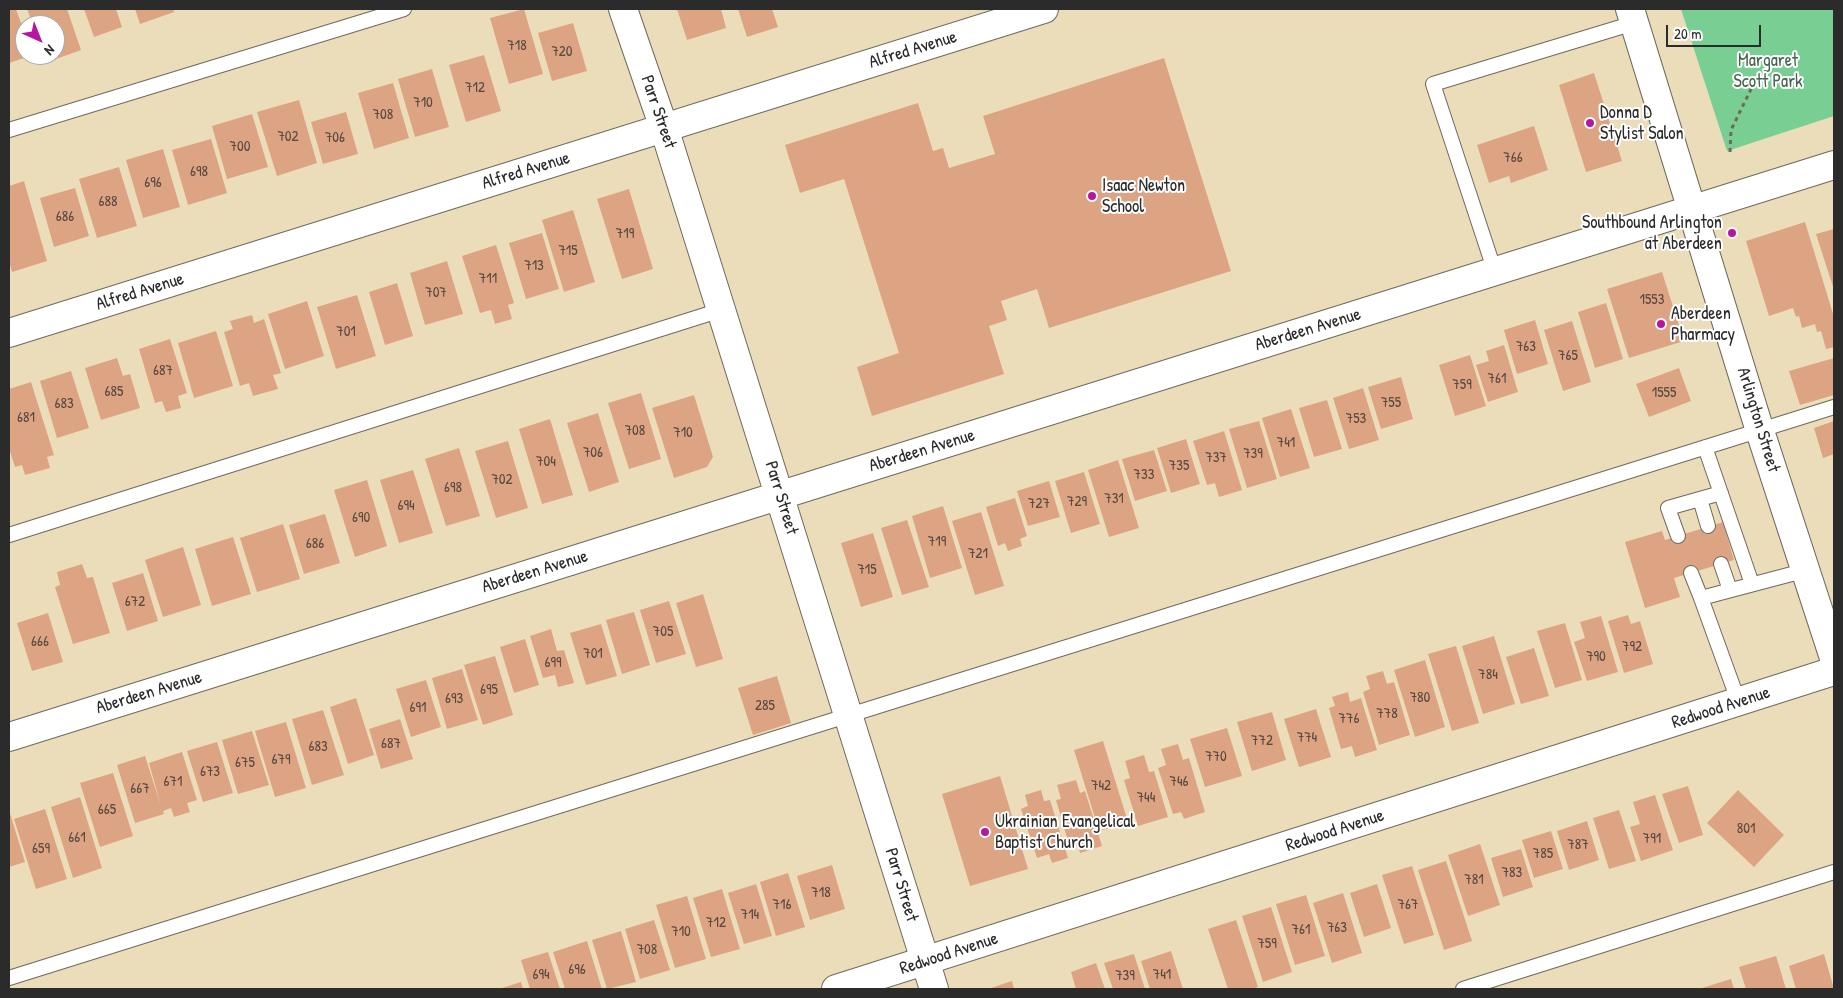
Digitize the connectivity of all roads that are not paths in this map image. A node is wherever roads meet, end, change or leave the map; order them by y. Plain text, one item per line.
1 (404, 9) edge
2 (623, 9) edge
3 (1044, 9) edge
4 (1632, 16) edge
5 (664, 128) junction
6 (9, 130) edge
7 (1834, 166) edge
8 (1693, 210) junction
9 (1495, 272) junction
10 (721, 310) junction
11 (9, 333) edge
12 (1834, 407) edge
13 (1760, 431) junction
14 (1705, 447) junction
15 (1721, 493) junction
16 (780, 496) junction
17 (1700, 499) junction
18 (1708, 526) dead end
19 (9, 535) edge
20 (1678, 536) dead end
21 (1721, 564) dead end
22 (1807, 570) junction
23 (1691, 573) dead end
24 (1752, 584) junction
25 (1730, 590) junction
26 (1701, 598) junction
27 (1834, 658) edge
28 (1834, 671) edge
29 (1739, 702) junction
30 (848, 715) junction
31 (9, 737) edge
32 (1834, 872) edge
33 (925, 962) junction
34 (9, 978) edge
35 (836, 989) edge
36 (934, 989) edge
37 (1463, 989) edge

1 - 6 lane
2 - 5 street, Parr Street
3 - 5 street, Alfred Avenue
4 - 8 street, Arlington Street
4 - 9 lane
5 - 10 street, Parr Street
5 - 11 street, Alfred Avenue
7 - 8 street, Aberdeen Avenue
8 - 9 street, Aberdeen Avenue
8 - 13 street, Arlington Street
9 - 16 street, Aberdeen Avenue
10 - 16 street, Parr Street
10 - 19 lane
12 - 13 lane
13 - 14 lane
13 - 22 street, Arlington Street
14 - 15 lane
14 - 30 lane
15 - 17 lane
15 - 24 lane
16 - 30 street, Parr Street
16 - 31 street, Aberdeen Avenue
17 - 18 lane
17 - 20 lane
21 - 25 lane
22 - 24 lane
22 - 27 street, Arlington Street
23 - 26 lane
24 - 25 lane
25 - 26 lane
26 - 29 lane
28 - 29 street, Redwood Avenue
29 - 33 street, Redwood Avenue
30 - 33 street, Parr Street
30 - 34 lane
32 - 37 lane
33 - 35 street, Redwood Avenue
33 - 36 street, Parr Street

